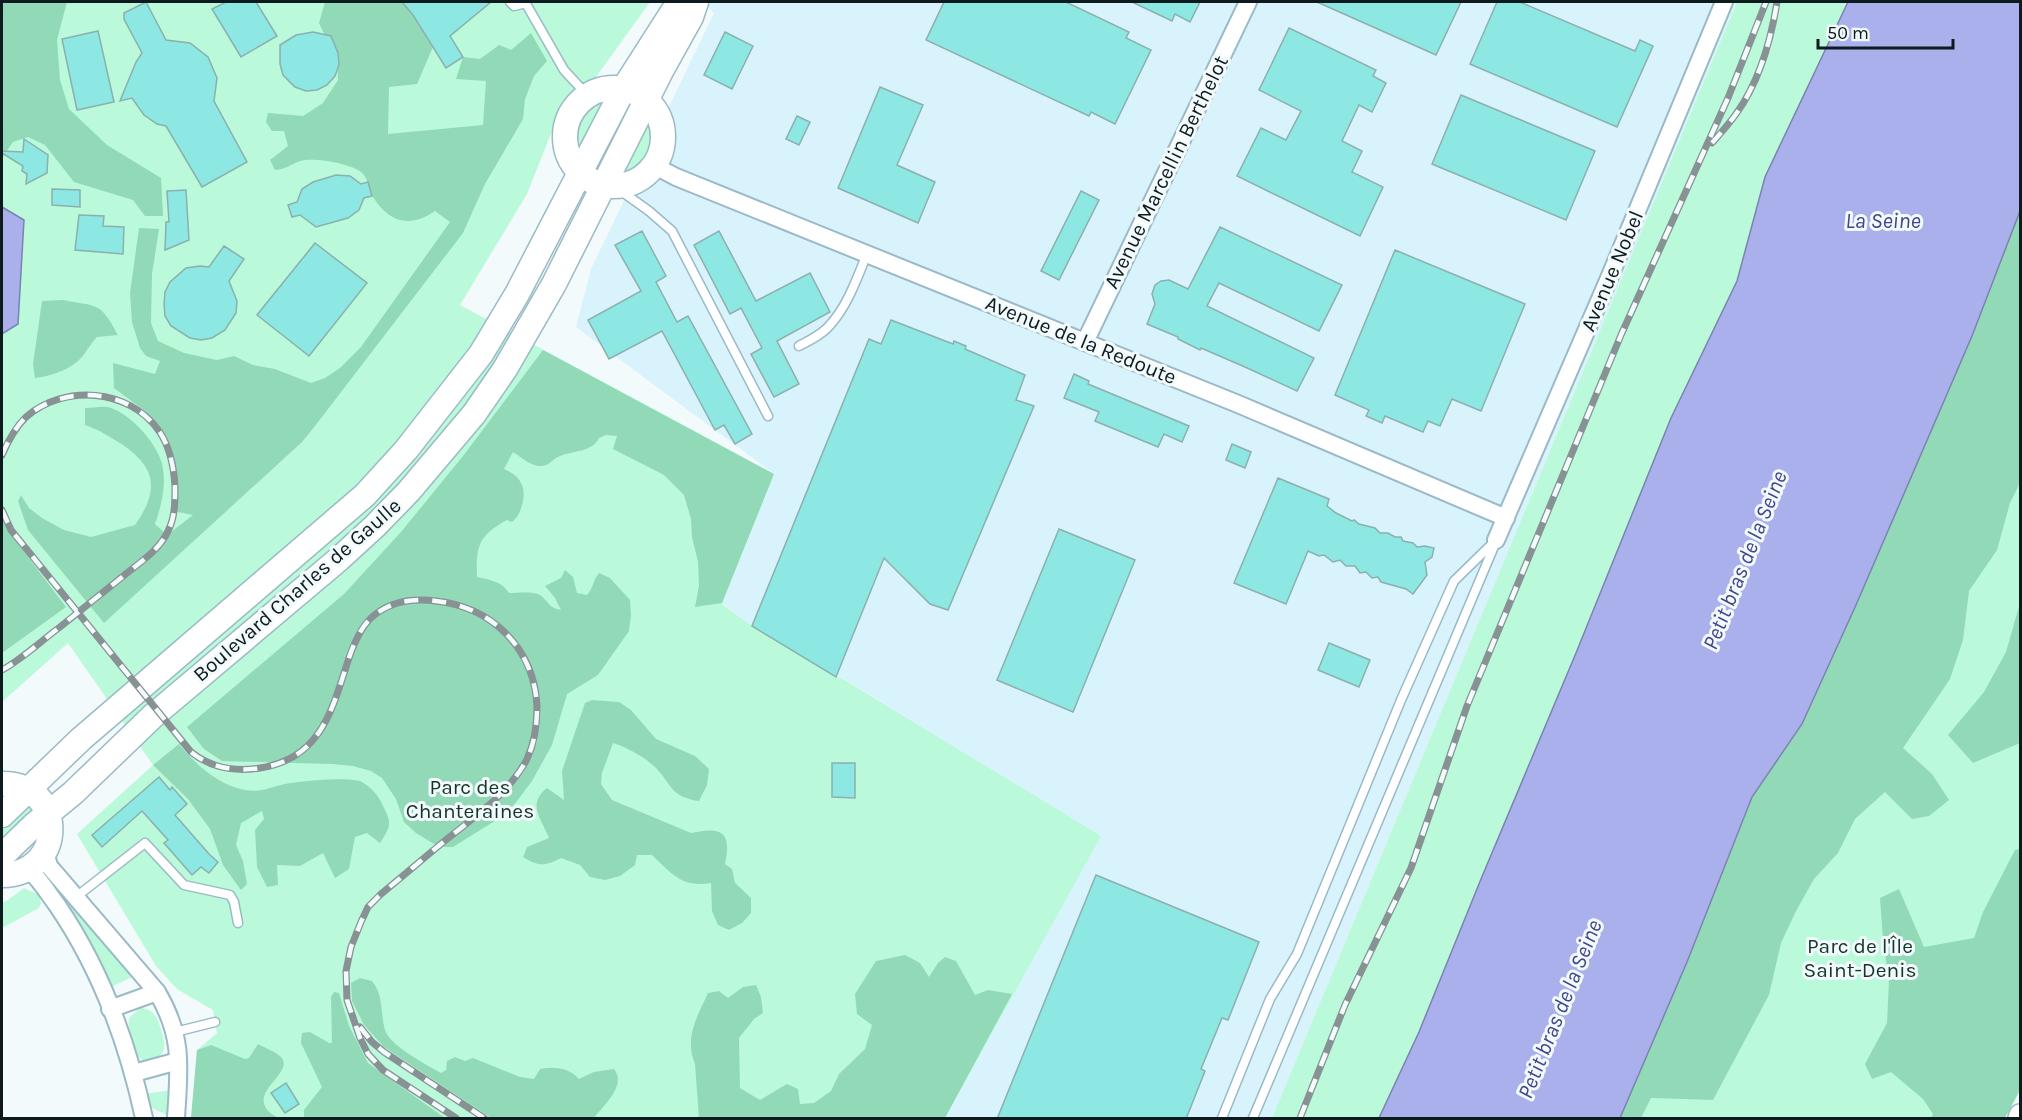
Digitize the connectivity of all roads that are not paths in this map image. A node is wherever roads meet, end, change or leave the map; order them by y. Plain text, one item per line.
1 (510, 2) edge
2 (526, 2) edge
3 (679, 2) edge
4 (696, 2) edge
5 (1248, 2) edge
6 (1724, 2) edge
7 (624, 88) junction
8 (587, 95) junction
9 (647, 99) junction
10 (655, 166) junction
11 (581, 173) junction
12 (609, 186) junction
13 (867, 254) junction
14 (1085, 342) junction
15 (799, 346) dead end
16 (768, 416) dead end
17 (1506, 518) junction
18 (1496, 540) junction
19 (2, 784) edge
20 (29, 790) junction
21 (48, 814) junction
22 (2, 815) edge
23 (45, 852) junction
24 (2, 856) edge
25 (28, 869) junction
26 (2, 875) edge
27 (76, 897) junction
28 (238, 923) dead end
29 (157, 992) junction
30 (110, 1009) junction
31 (215, 1022) dead end
32 (175, 1032) junction
33 (178, 1061) junction
34 (134, 1073) junction
35 (144, 1119) edge
36 (176, 1119) edge
37 (1222, 1119) edge
38 (1253, 1119) edge

1 - 2 lane
2 - 8 lane
3 - 7 main road, Boulevard Charles de Gaulle
4 - 9 main road, Boulevard Charles de Gaulle
5 - 14 street, Avenue Marcellin Berthelot
6 - 17 street, Avenue Nobel
7 - 8 main road
7 - 9 main road
7 - 11 main road, Boulevard Charles de Gaulle
8 - 11 main road
9 - 10 main road
9 - 12 main road, Boulevard Charles de Gaulle
10 - 12 main road
10 - 13 street, Avenue de la Redoute
11 - 12 main road
11 - 20 main road, Boulevard Charles de Gaulle
12 - 16 lane
12 - 21 main road, Boulevard Charles de Gaulle
13 - 14 street, Avenue de la Redoute
13 - 15 lane
14 - 17 street, Avenue de la Redoute
17 - 18 street, Avenue Nobel
18 - 37 lane
18 - 38 lane
19 - 20 main road
20 - 21 main road
20 - 22 main road, Boulevard Charles de Gaulle
21 - 23 main road
21 - 24 main road, Boulevard Charles de Gaulle
23 - 25 main road
23 - 27 street
25 - 26 main road
25 - 30 street
27 - 28 lane
27 - 29 street
29 - 30 street
29 - 32 street
30 - 34 street
31 - 32 lane
32 - 33 street
33 - 34 street
33 - 36 street
34 - 35 street

